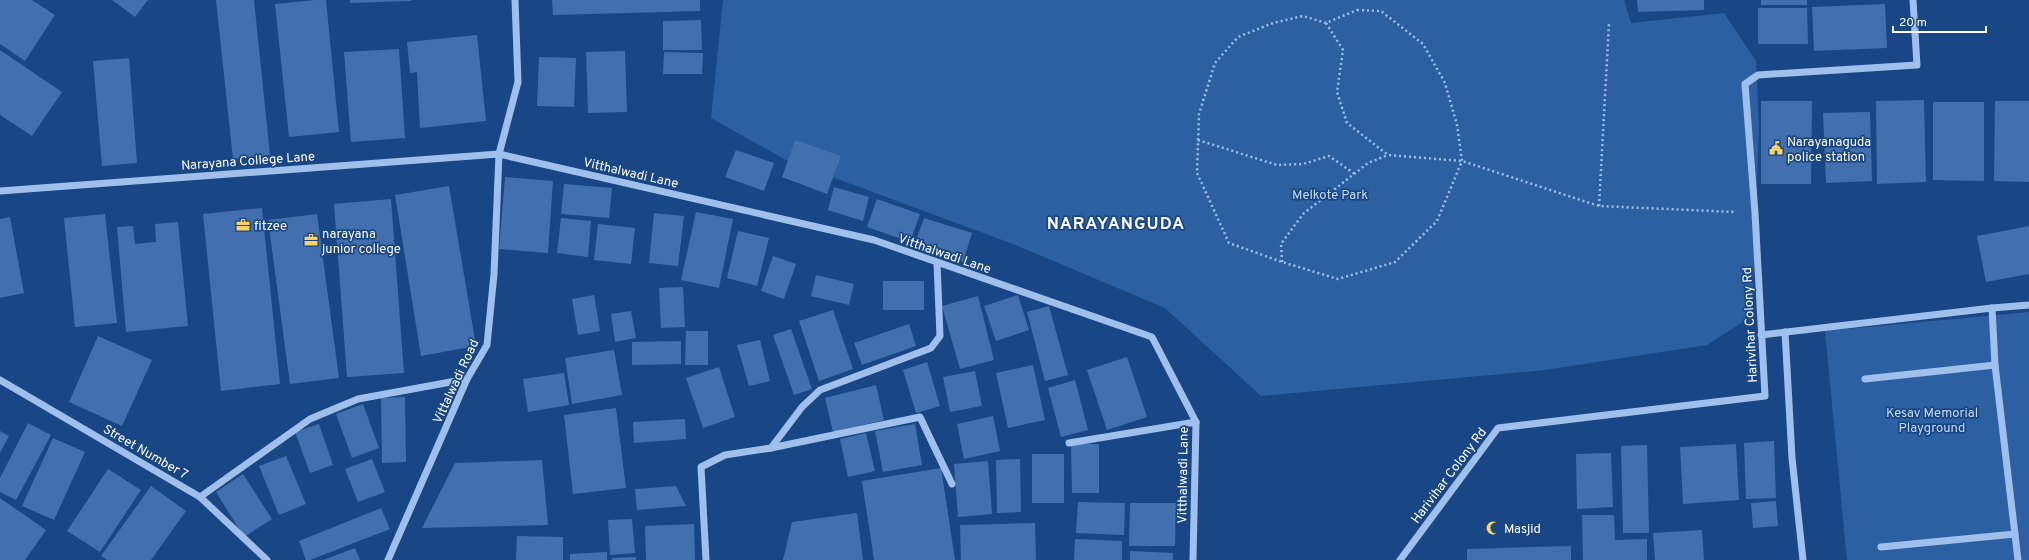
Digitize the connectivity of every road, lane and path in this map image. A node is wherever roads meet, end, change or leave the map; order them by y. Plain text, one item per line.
1 (514, 0) edge
2 (1913, 0) edge
3 (1326, 22) junction
4 (1609, 22) dead end
5 (1198, 140) junction
6 (499, 154) junction
7 (1388, 155) junction
8 (1462, 161) junction
9 (1356, 174) junction
10 (0, 191) edge
11 (1599, 206) junction
12 (1756, 213) junction
13 (937, 262) junction
14 (1282, 262) junction
15 (2029, 305) edge
16 (1992, 308) junction
17 (1785, 332) junction
18 (1761, 335) junction
19 (1994, 366) junction
20 (467, 379) junction
21 (1865, 379) dead end
22 (0, 380) edge
23 (1196, 422) junction
24 (1069, 443) dead end
25 (771, 448) junction
26 (952, 484) dead end
27 (200, 496) junction
28 (2015, 534) junction
29 (1881, 547) dead end
30 (267, 560) edge
31 (388, 560) edge
32 (706, 560) edge
33 (1192, 560) edge
34 (1400, 560) edge
35 (1803, 560) edge
36 (2018, 560) edge

1 - 6 street, Vittalwadi Road
2 - 12 street, Harivihar Colony Rd
3 - 5 path
3 - 7 path
3 - 8 path
4 - 11 path
5 - 9 path
5 - 14 path
6 - 10 street, Narayana College Lane
6 - 13 street, Vitthalwadi Lane
6 - 20 street, Vittalwadi Road
7 - 8 path
7 - 9 path
8 - 11 path
8 - 14 path
9 - 14 path
11 - 12 path
12 - 18 street, Harivihar Colony Rd
13 - 23 street, Vitthalwadi Lane
13 - 25 street
15 - 16 street
16 - 17 street
16 - 19 street
17 - 18 street
17 - 35 street
18 - 34 street, Harivihar Colony Rd
19 - 21 street
19 - 28 street
20 - 27 street
20 - 31 street, Vittalwadi Road
22 - 27 street, Street Number 7
23 - 24 street
23 - 33 street, Vitthalwadi Lane
25 - 26 street
25 - 32 street
27 - 30 street, Street Number 7
28 - 29 street
28 - 36 street

